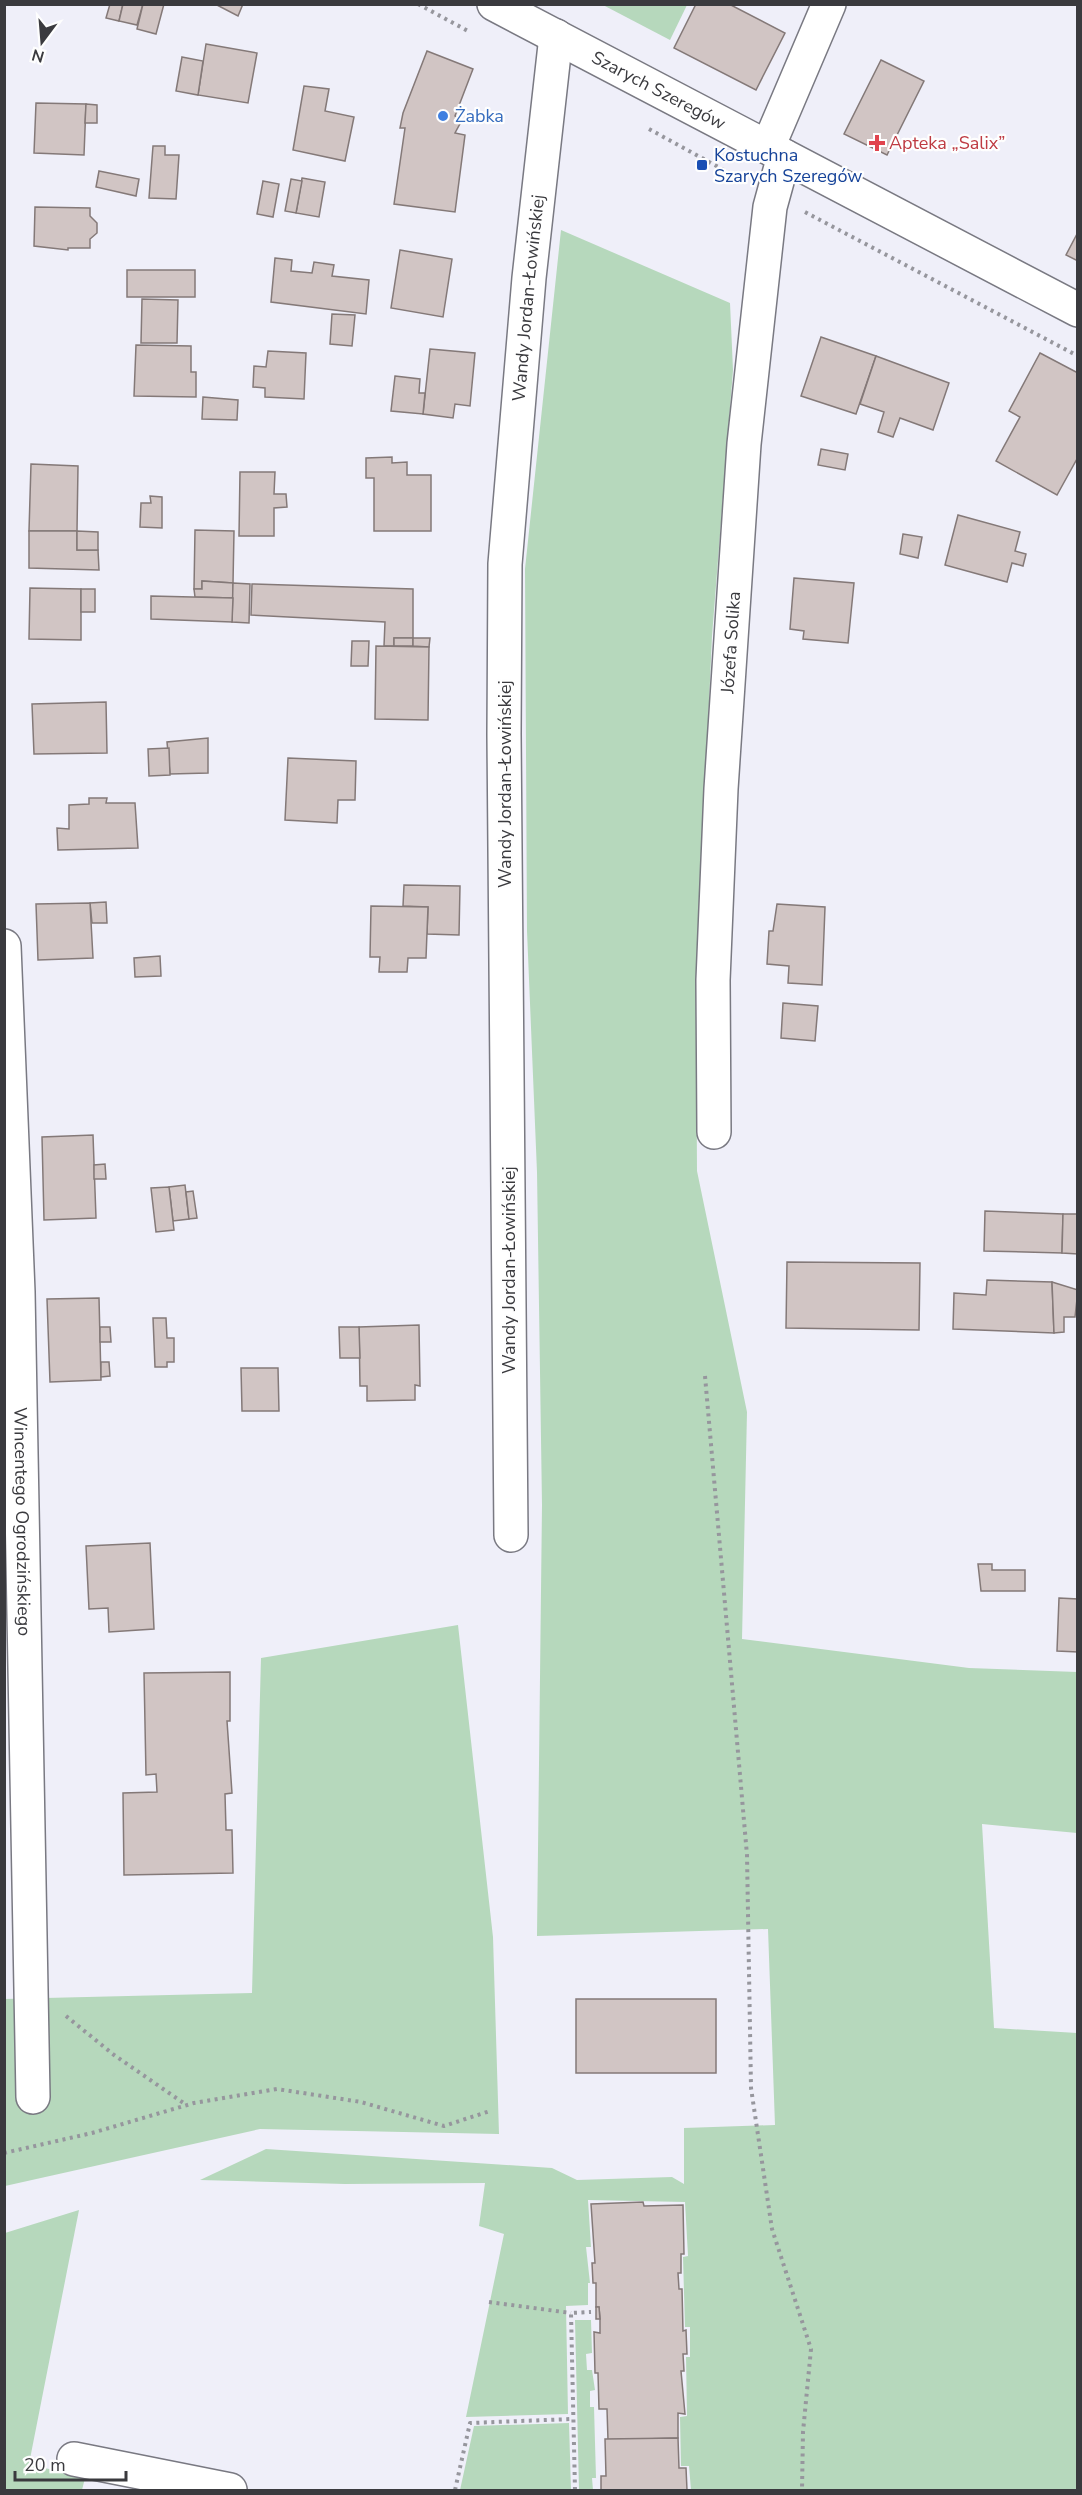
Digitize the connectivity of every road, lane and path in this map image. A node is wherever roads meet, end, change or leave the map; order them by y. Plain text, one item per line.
1 (494, 4) edge
2 (829, 4) edge
3 (556, 36) junction
4 (776, 152) junction
5 (821, 219) dead end
6 (1077, 310) edge
7 (1077, 356) edge
8 (4, 946) edge
9 (714, 1131) dead end
10 (705, 1376) dead end
11 (512, 1535) dead end
12 (31, 1987) junction
13 (33, 2097) dead end
14 (186, 2105) junction
15 (490, 2111) dead end
16 (4, 2153) edge
17 (489, 2302) dead end
18 (591, 2312) dead end
19 (571, 2313) junction
20 (572, 2419) junction
21 (74, 2458) dead end
22 (230, 2490) edge
23 (455, 2490) edge
24 (575, 2490) edge
25 (802, 2490) edge

1 - 3 street, Szarych Szeregów
2 - 4 street, Józefa Solika
3 - 4 street, Szarych Szeregów
3 - 11 street, Wandy Jordan-Łowińskiej
4 - 6 street, Szarych Szeregów
4 - 9 street, Józefa Solika
5 - 7 path
8 - 12 street, Wincentego Ogrodzińskiego
10 - 25 path
12 - 13 street, Wincentego Ogrodzińskiego
12 - 14 path
14 - 15 path
14 - 16 path
17 - 19 path
18 - 19 path
19 - 20 path
20 - 23 path
20 - 24 path
21 - 22 street

